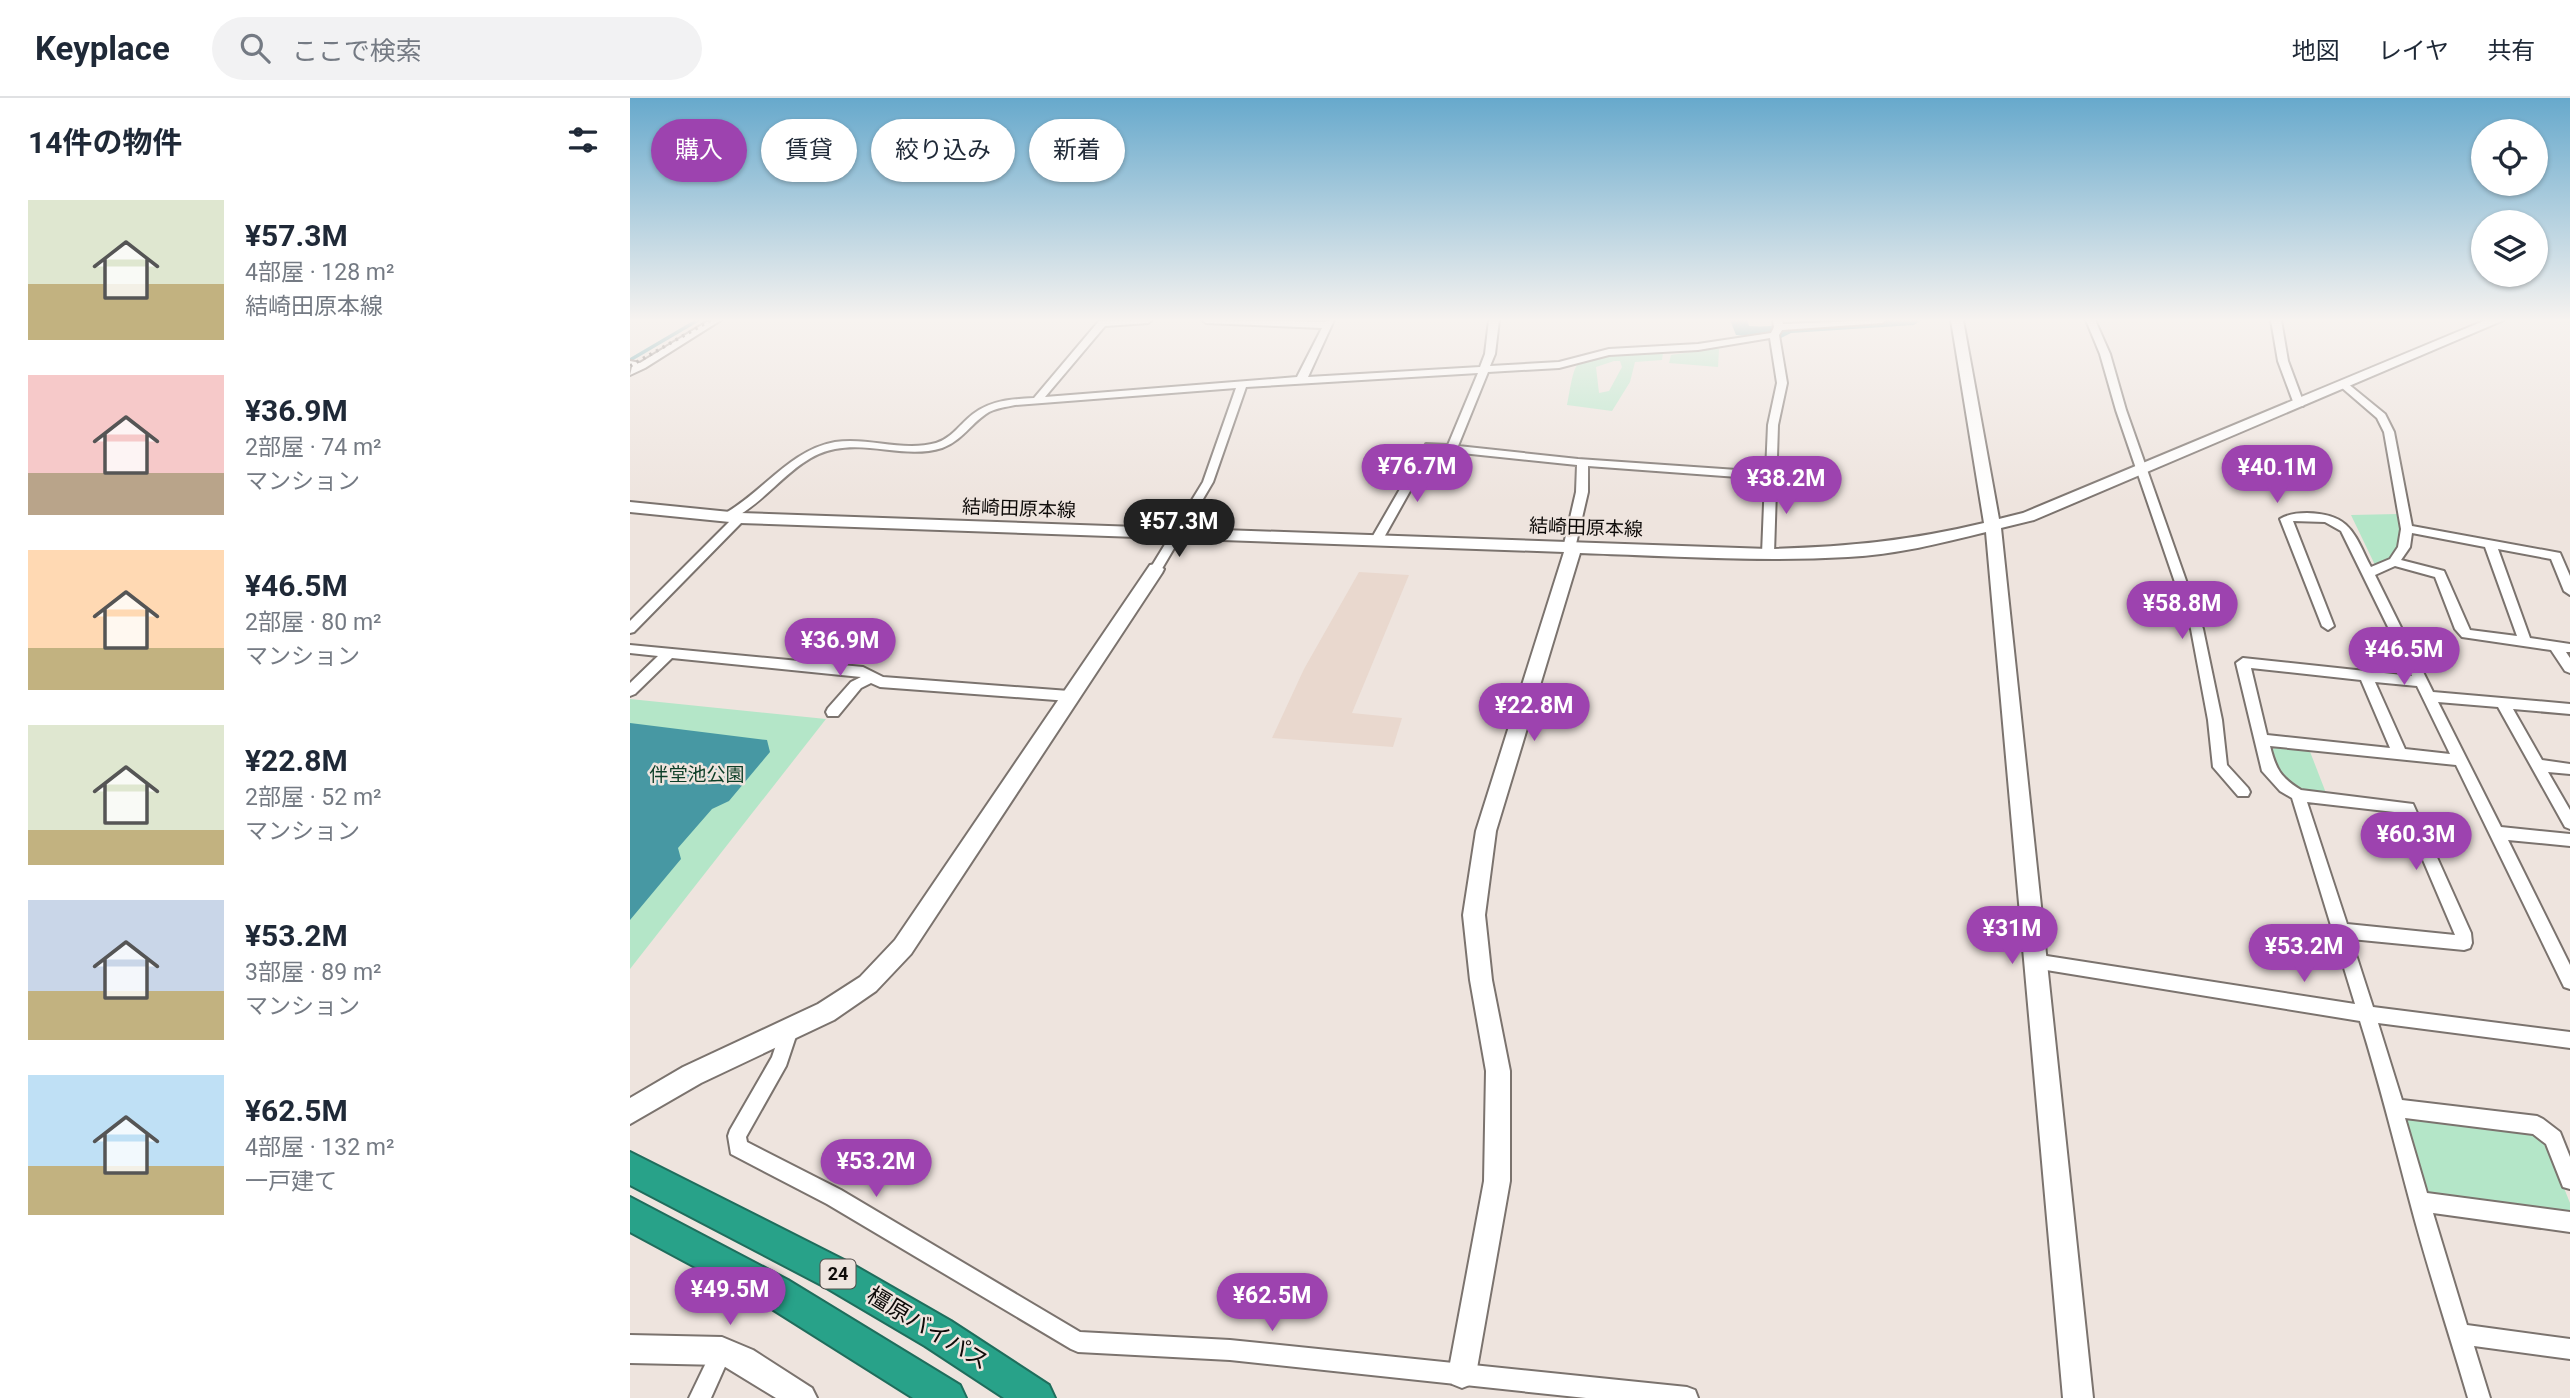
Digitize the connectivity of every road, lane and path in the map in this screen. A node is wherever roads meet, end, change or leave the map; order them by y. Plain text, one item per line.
1 (1053, 381) edge
2 (1293, 381) edge
3 (1478, 381) edge
4 (1782, 381) edge
5 (1967, 381) edge
6 (2112, 381) edge
7 (2290, 381) edge
8 (2354, 381) edge
9 (1242, 385) junction
10 (2344, 385) junction
11 (1038, 399) junction
12 (2299, 404) junction
13 (1452, 449) junction
14 (1583, 462) junction
15 (2144, 470) junction
16 (1772, 476) junction
17 (630, 508) edge
18 (734, 517) junction
19 (1992, 527) junction
20 (2407, 529) junction
21 (1175, 535) junction
22 (1376, 541) junction
23 (2491, 546) junction
24 (1573, 548) junction
25 (1768, 554) junction
26 (2394, 562) junction
27 (1156, 569) joint
28 (2368, 573) junction
29 (2570, 591) edge
30 (2328, 626) dead end
31 (630, 629) edge
32 (2525, 642) junction
33 (2563, 648) edge
34 (630, 649) edge
35 (668, 654) junction
36 (2570, 668) edge
37 (2366, 676) junction
38 (872, 677) junction
39 (2421, 682) junction
40 (630, 691) edge
41 (1069, 696) junction
42 (2429, 696) junction
43 (2502, 702) junction
44 (2570, 709) edge
45 (833, 712) dead end
46 (2261, 740) junction
47 (2400, 754) junction
48 (2460, 760) junction
49 (2539, 765) junction
50 (2570, 769) edge
51 (2244, 792) dead end
52 (2298, 795) junction
53 (2570, 823) edge
54 (2497, 833) junction
55 (2570, 840) edge
56 (2343, 931) junction
57 (2034, 961) junction
58 (2570, 982) edge
59 (2368, 1014) junction
60 (790, 1027) junction
61 (2570, 1040) edge
62 (2395, 1108) junction
63 (630, 1112) edge
64 (630, 1168) edge
65 (630, 1177) edge
66 (2570, 1180) edge
67 (2419, 1200) junction
68 (630, 1214) edge
69 (2570, 1222) edge
70 (630, 1227) edge
71 (2460, 1334) junction
72 (630, 1349) edge
73 (2570, 1349) edge
74 (722, 1351) junction
75 (1462, 1374) junction
76 (700, 1398) edge
77 (802, 1398) edge
78 (929, 1398) edge
79 (947, 1398) edge
80 (1019, 1398) edge
81 (1035, 1398) edge
82 (1687, 1398) edge
83 (2078, 1398) edge
84 (2479, 1398) edge

1 - 11 street
2 - 9 street
3 - 13 street
4 - 16 street
5 - 19 street
6 - 15 street
7 - 12 street
8 - 10 street, 結崎田原本線
9 - 11 street
9 - 21 street
10 - 12 street, 結崎田原本線
10 - 20 street
11 - 18 street
12 - 15 street, 結崎田原本線
13 - 14 street
13 - 22 street
14 - 16 street
14 - 24 street
15 - 19 street, 結崎田原本線
15 - 51 street
16 - 25 street
17 - 18 main road, 結崎田原本線
18 - 21 street, 結崎田原本線
18 - 31 street
19 - 25 street, 結崎田原本線
19 - 57 street
20 - 23 street
20 - 26 street
21 - 22 street, 結崎田原本線
21 - 27 street
22 - 24 street, 結崎田原本線
23 - 29 street
23 - 32 street
24 - 25 street, 結崎田原本線
24 - 75 street
26 - 28 street
26 - 32 street
27 - 41 street
28 - 30 street
28 - 39 street
32 - 33 street
33 - 36 street
34 - 35 street
35 - 38 street
35 - 40 street
37 - 39 street
37 - 46 street
37 - 47 street
38 - 41 street
38 - 45 street
39 - 42 street
41 - 60 street
42 - 43 street
42 - 48 street
43 - 44 street
43 - 49 street
46 - 47 street
46 - 52 street
47 - 48 street
48 - 54 street
49 - 50 street
49 - 53 street
52 - 56 street
52 - 56 street
54 - 55 street
54 - 58 street
56 - 59 street
57 - 59 street
57 - 83 street
59 - 61 street
59 - 62 street
60 - 63 street
60 - 75 street
62 - 66 street
62 - 67 street
64 - 81 highway, 橿原バイパス / 24
65 - 80 highway
67 - 69 street
67 - 71 street
68 - 79 highway
70 - 78 highway
71 - 73 street
71 - 84 street
72 - 74 street
74 - 76 street
74 - 77 street
75 - 82 street

